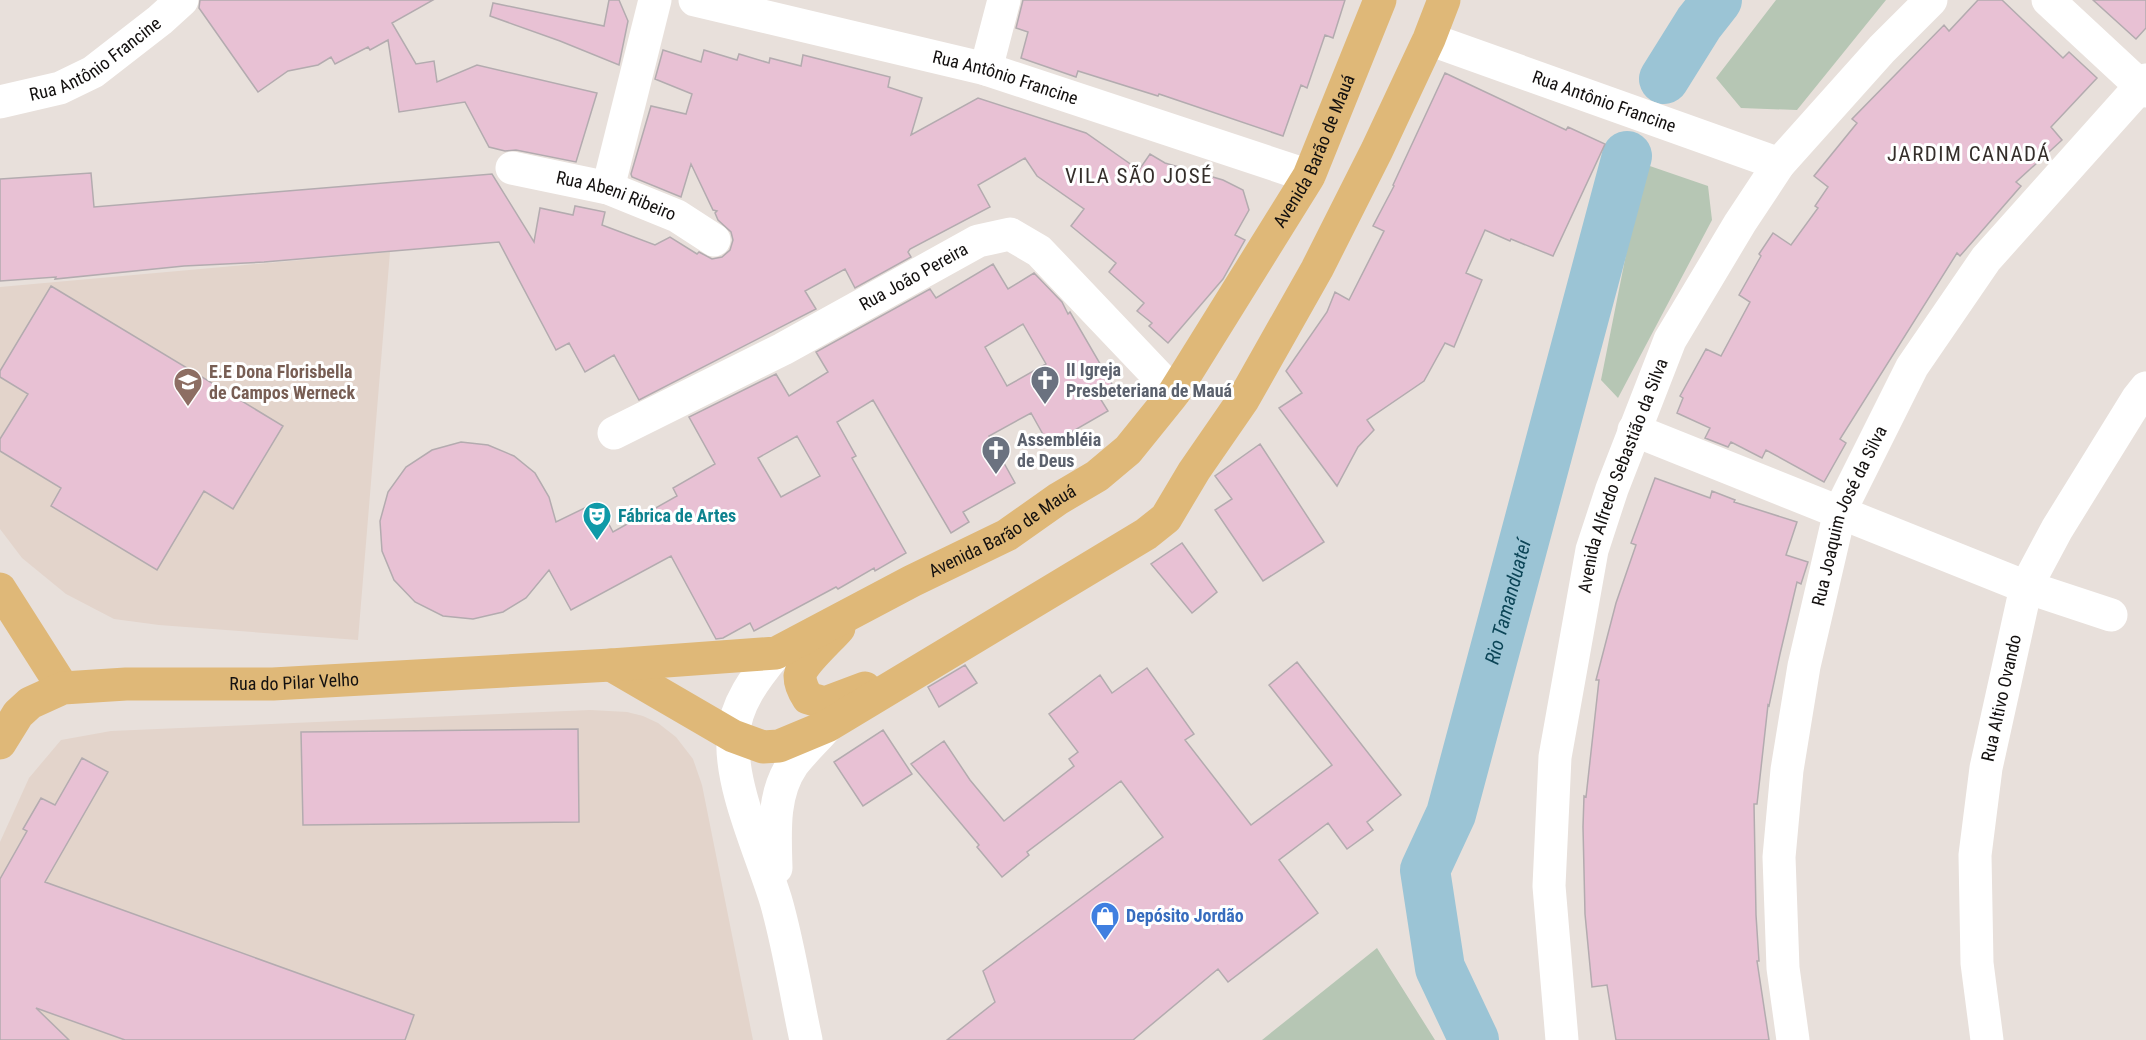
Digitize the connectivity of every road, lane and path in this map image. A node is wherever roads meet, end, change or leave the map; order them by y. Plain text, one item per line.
1 (182, 0) edge
2 (655, 0) edge
3 (695, 0) edge
4 (1004, 0) edge
5 (1380, 0) edge
6 (1444, 0) edge
7 (1931, 0) edge
8 (2048, 0) edge
9 (1429, 39) junction
10 (986, 69) junction
11 (2144, 86) edge
12 (0, 102) edge
13 (1779, 164) junction
14 (512, 168) dead end
15 (1309, 176) junction
16 (608, 188) junction
17 (714, 240) dead end
18 (2146, 388) edge
19 (1174, 393) junction
20 (1634, 430) junction
21 (614, 433) dead end
22 (1840, 511) junction
23 (2026, 586) junction
24 (0, 588) edge
25 (854, 611) junction
26 (2111, 615) dead end
27 (776, 653) junction
28 (611, 665) junction
29 (63, 688) junction
30 (887, 690) junction
31 (827, 726) junction
32 (733, 736) junction
33 (0, 743) edge
34 (776, 903) junction
35 (806, 1040) edge
36 (1562, 1040) edge
37 (1793, 1040) edge
38 (1987, 1040) edge

1 - 12 street, Rua Antônio Francine
2 - 16 street
3 - 10 street, Rua Antônio Francine
4 - 10 street
5 - 15 main road, Avenida Barão de Mauá
6 - 9 main road, Avenida Barão de Mauá
7 - 13 street, Avenida Alfredo Sebastião da Silva
8 - 11 street
9 - 13 street, Rua Antônio Francine
9 - 30 main road, Avenida Barão de Mauá
10 - 15 street, Rua Antônio Francine
11 - 22 street, Rua Joaquim José da Silva
13 - 20 street, Avenida Alfredo Sebastião da Silva
14 - 16 street, Rua Abeni Ribeiro
15 - 19 main road, Avenida Barão de Mauá
16 - 17 street, Rua Abeni Ribeiro
18 - 23 street, Rua Altivo Ovando
19 - 21 street, Rua João Pereira
19 - 25 main road, Avenida Barão de Mauá
20 - 22 street
20 - 36 street, Avenida Alfredo Sebastião da Silva
22 - 23 street
22 - 37 street, Rua Joaquim José da Silva
23 - 26 street
23 - 38 street, Rua Altivo Ovando
24 - 29 main road
25 - 27 main road, Avenida Barão de Mauá
25 - 30 main road
27 - 28 main road, Rua do Pilar Velho
27 - 32 street, Avenida Barão de Mauá
28 - 29 main road, Rua do Pilar Velho
28 - 32 main road
29 - 33 main road, Rua do Pilar Velho
30 - 31 main road, Avenida Barão de Mauá
31 - 32 main road
31 - 34 street, Avenida Barão de Mauá
32 - 34 street, Avenida Barão de Mauá
34 - 35 street, Avenida Barão de Mauá

